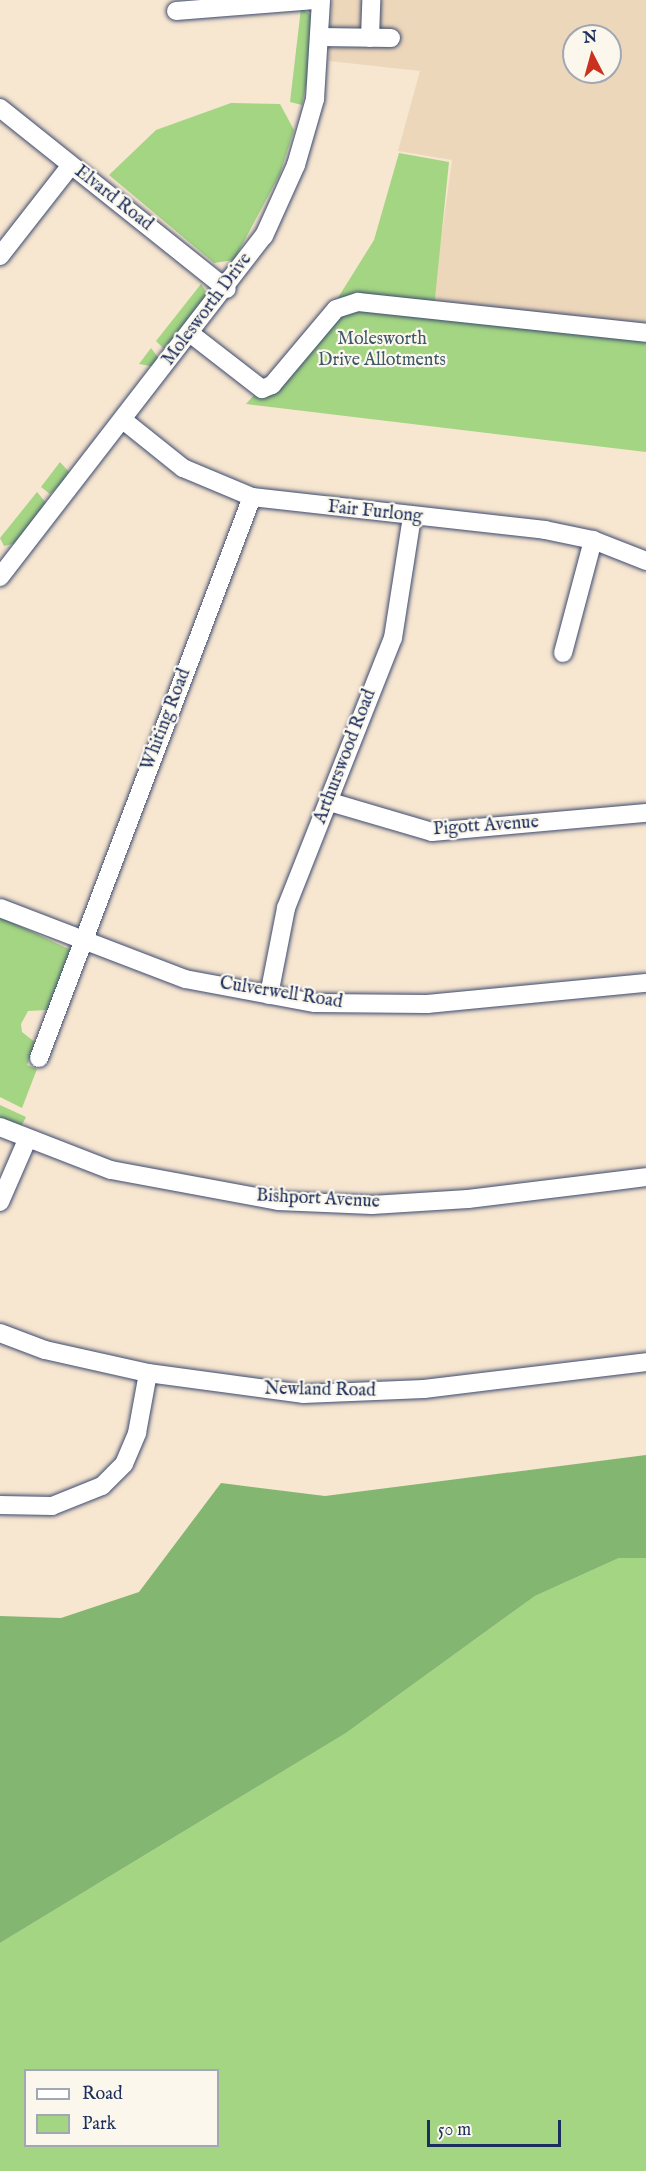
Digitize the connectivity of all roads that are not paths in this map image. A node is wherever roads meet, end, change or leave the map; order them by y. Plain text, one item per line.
1 (315, 0) edge
2 (321, 0) edge
3 (370, 0) edge
4 (176, 11) dead end
5 (320, 37) junction
6 (370, 38) junction
7 (391, 38) dead end
8 (0, 108) edge
9 (71, 165) junction
10 (0, 256) edge
11 (227, 289) junction
12 (646, 333) edge
13 (191, 334) junction
14 (123, 420) junction
15 (252, 497) junction
16 (412, 517) junction
17 (593, 540) junction
18 (646, 561) edge
19 (3, 565) edge
20 (563, 653) dead end
21 (330, 802) junction
22 (646, 813) edge
23 (0, 908) edge
24 (82, 943) junction
25 (646, 982) edge
26 (269, 995) junction
27 (39, 1058) dead end
28 (0, 1127) edge
29 (27, 1140) junction
30 (646, 1176) edge
31 (0, 1202) edge
32 (0, 1333) edge
33 (646, 1362) edge
34 (148, 1373) junction
35 (0, 1505) edge

1 - 4 street
2 - 5 street, Molesworth Drive
3 - 6 street
5 - 6 street
5 - 11 street, Molesworth Drive
6 - 7 street
8 - 9 street, Elvard Road
9 - 10 street
9 - 11 street, Elvard Road
11 - 13 street, Molesworth Drive
12 - 13 street
13 - 14 street, Molesworth Drive
14 - 15 street, Fair Furlong
14 - 19 street, Molesworth Drive
15 - 16 street, Fair Furlong
15 - 24 street, Whiting Road
16 - 17 street, Fair Furlong
16 - 21 street, Arthurswood Road
17 - 18 street, Fair Furlong
17 - 20 street
21 - 22 street, Pigott Avenue
21 - 26 street, Arthurswood Road
23 - 24 street, Culverwell Road
24 - 26 street, Culverwell Road
24 - 27 street, Whiting Road
25 - 26 street, Culverwell Road
28 - 29 street, Bishport Avenue
29 - 30 street, Bishport Avenue
29 - 31 street
32 - 34 street, Newland Road
33 - 34 street, Newland Road
34 - 35 street

